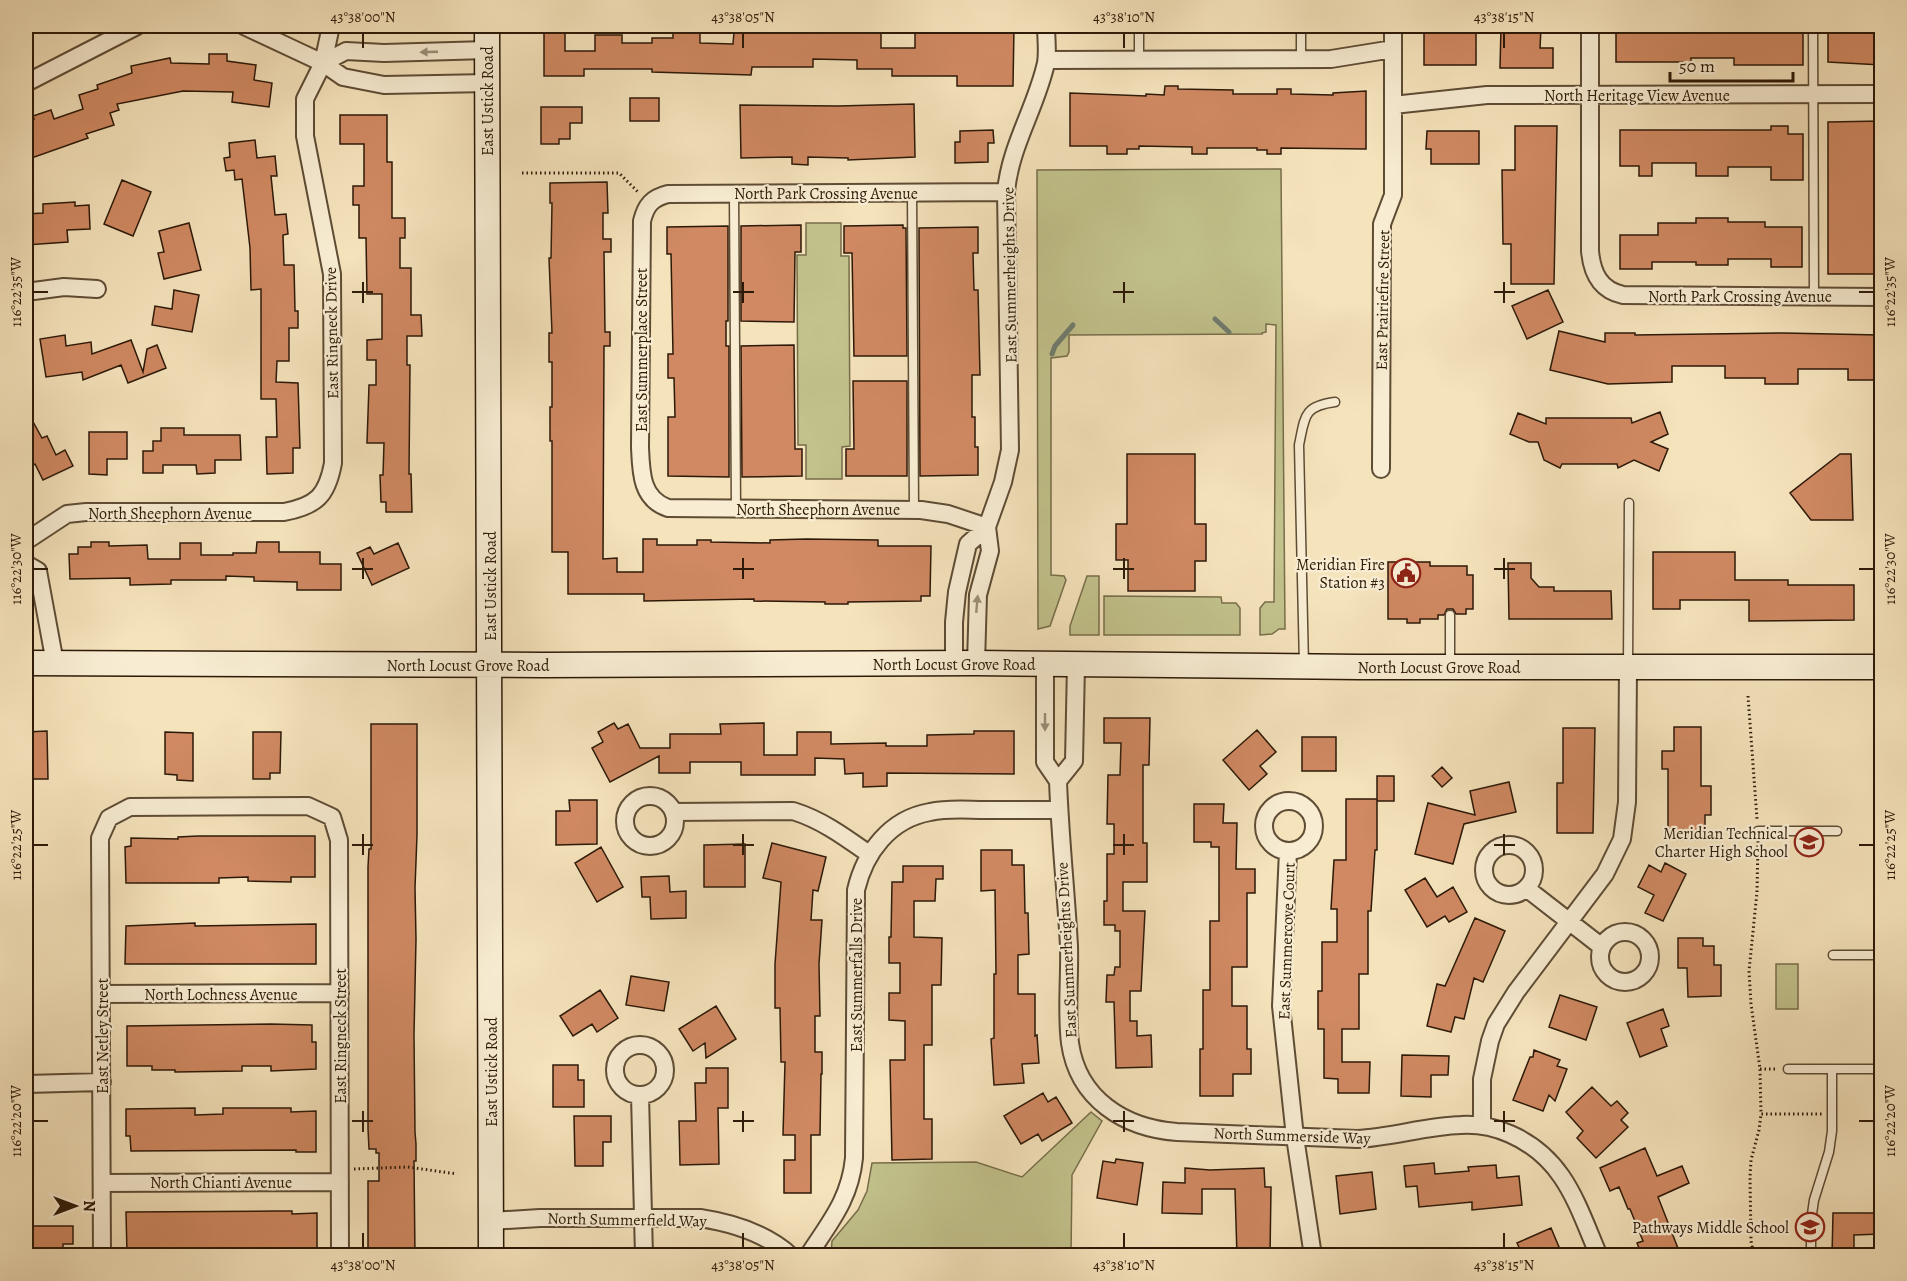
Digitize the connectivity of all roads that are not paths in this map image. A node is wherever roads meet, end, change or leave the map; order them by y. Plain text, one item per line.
1 (137, 26) edge
2 (244, 26) edge
3 (331, 26) edge
4 (487, 26) edge
5 (1046, 26) edge
6 (1139, 26) edge
7 (1301, 26) edge
8 (1393, 26) edge
9 (1590, 26) edge
10 (1813, 26) edge
11 (1393, 49) junction
12 (487, 50) junction
13 (1301, 59) junction
14 (1047, 60) junction
15 (1139, 60) junction
16 (323, 63) junction
17 (26, 83) edge
18 (488, 83) junction
19 (1812, 94) junction
20 (1881, 94) edge
21 (1590, 95) junction
22 (1393, 105) junction
23 (1006, 192) junction
24 (912, 193) junction
25 (734, 194) junction
26 (649, 203) joint
27 (97, 288) dead end
28 (26, 292) edge
29 (1814, 297) junction
30 (1881, 297) edge
31 (1335, 402) dead end
32 (1381, 469) dead end
33 (650, 496) joint
34 (319, 498) joint
35 (1629, 503) dead end
36 (736, 508) junction
37 (914, 510) junction
38 (987, 527) junction
39 (26, 541) edge
40 (26, 564) edge
41 (1450, 615) dead end
42 (26, 663) edge
43 (55, 663) junction
44 (965, 663) junction
45 (1045, 664) junction
46 (1076, 664) junction
47 (490, 665) junction
48 (1304, 666) junction
49 (1450, 667) junction
50 (1628, 667) junction
51 (1881, 667) edge
52 (1058, 781) junction
53 (1059, 810) junction
54 (674, 812) dead end
55 (332, 817) joint
56 (1758, 831) road end
57 (1837, 831) dead end
58 (1288, 851) dead end
59 (869, 854) junction
60 (1526, 888) dead end
61 (1570, 921) junction
62 (1602, 947) dead end
63 (1833, 955) dead end
64 (1881, 955) edge
65 (340, 993) junction
66 (102, 994) junction
67 (1788, 1069) road end
68 (1832, 1070) junction
69 (1881, 1070) edge
70 (102, 1082) junction
71 (26, 1084) edge
72 (640, 1095) dead end
73 (1106, 1107) joint
74 (1482, 1124) junction
75 (1294, 1137) junction
76 (340, 1176) junction
77 (102, 1183) junction
78 (644, 1218) junction
79 (491, 1221) junction
80 (102, 1256) edge
81 (340, 1256) edge
82 (491, 1256) edge
83 (644, 1256) edge
84 (791, 1256) edge
85 (808, 1256) edge
86 (1313, 1256) edge
87 (1599, 1256) edge
88 (1811, 1256) edge

1 - 17 street
2 - 16 street
3 - 16 street, East Ringneck Drive
4 - 12 main road, East Ustick Road
5 - 14 street, East Summerheights Drive
6 - 15 lane
7 - 13 lane
8 - 11 street, East Prairiefire Street
9 - 21 street
10 - 19 lane
11 - 13 street
11 - 22 street, East Prairiefire Street
12 -> 16 street
12 - 18 main road, East Ustick Road
13 - 15 street
14 - 15 street
14 - 23 street, East Summerheights Drive
16 - 18 street
16 - 34 street, East Ringneck Drive
18 - 47 main road, East Ustick Road
19 - 20 street, North Heritage View Avenue
19 - 21 street, North Heritage View Avenue
19 - 29 lane
21 - 22 street, North Heritage View Avenue
21 - 29 street, North Park Crossing Avenue
22 - 32 street, East Prairiefire Street
23 - 24 street, North Park Crossing Avenue
23 - 38 street, East Summerheights Drive
24 - 25 street, North Park Crossing Avenue
24 - 37 lane
25 - 26 street, North Park Crossing Avenue
25 - 36 lane
26 - 33 street, East Summerplace Street
27 - 28 street
29 - 30 street, North Park Crossing Avenue
31 - 48 lane
33 - 36 street, North Sheephorn Avenue
34 - 39 street, North Sheephorn Avenue
35 - 50 lane
36 - 37 street, North Sheephorn Avenue
37 - 38 street, North Sheephorn Avenue
38 - 44 street, East Summerheights Drive
40 - 43 street
41 - 49 lane
42 - 43 main road, North Locust Grove Road
43 - 47 main road, North Locust Grove Road
44 - 45 main road, North Locust Grove Road
44 - 47 main road, North Locust Grove Road
45 - 46 main road, North Locust Grove Road
45 -> 52 street, East Summerheights Drive
46 - 48 main road, North Locust Grove Road
46 - 52 street
47 - 79 main road, East Ustick Road
48 - 49 main road, North Locust Grove Road
49 - 50 main road, North Locust Grove Road
50 - 51 main road, North Locust Grove Road
50 - 61 street
52 - 53 street, East Summerheights Drive
53 - 59 street, East Summerfalls Drive
53 - 73 street, East Summerheights Drive
54 - 59 street
55 - 65 street, East Ringneck Street
55 - 66 street, East Netley Street
56 - 57 lane
58 - 75 street, East Summercove Court
59 - 85 street, East Summerfalls Drive
60 - 61 street
61 - 62 street
61 - 74 street
63 - 64 lane
65 - 66 street, North Lochness Avenue
65 - 76 street, East Ringneck Street
66 - 70 street, East Netley Street
67 - 68 lane
68 - 69 lane
68 - 88 lane
70 - 71 street
70 - 77 street, East Netley Street
72 - 78 street
73 - 75 street, North Summerside Way
74 - 75 street, North Summerside Way
74 - 87 street
75 - 86 street, East Summercove Court
76 - 77 street, North Chianti Avenue
76 - 81 street, East Ringneck Street
77 - 80 street, East Netley Street
78 - 79 street, North Summerfield Way
78 - 83 street
78 - 84 street, North Summerfield Way
79 - 82 main road, East Ustick Road

